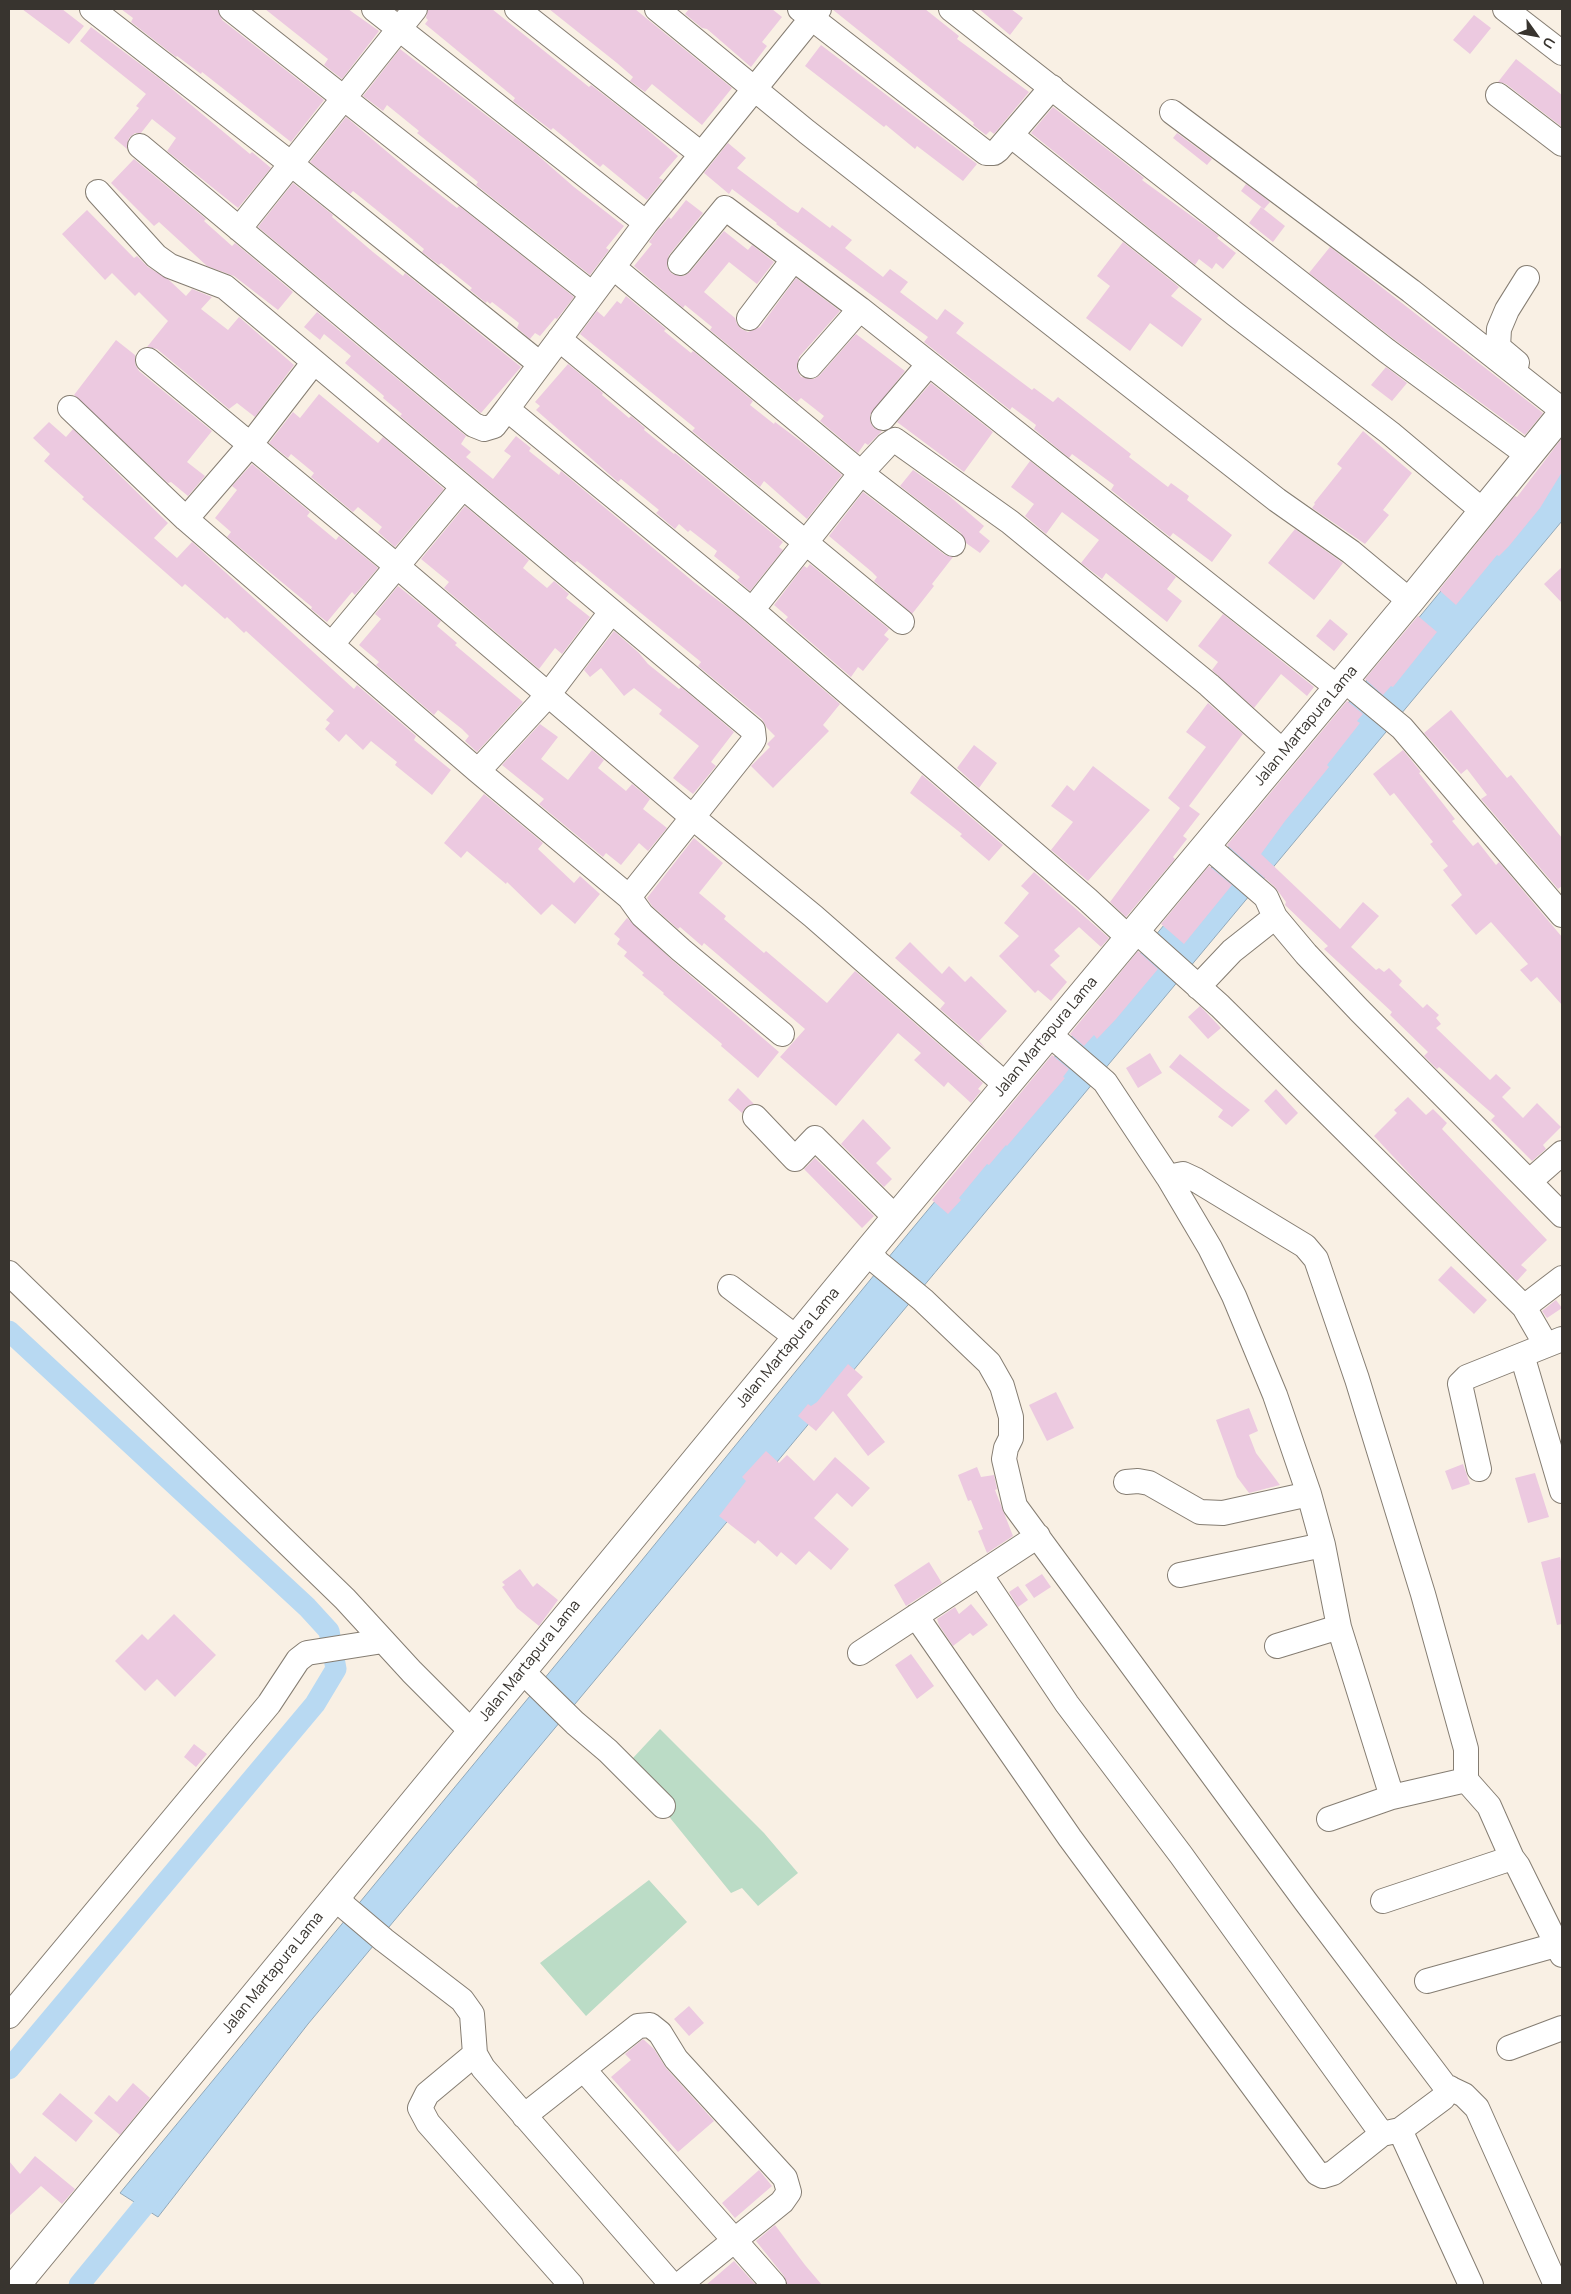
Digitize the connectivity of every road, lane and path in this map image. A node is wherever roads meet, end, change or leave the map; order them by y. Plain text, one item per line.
1 (92, 9) edge
2 (231, 9) edge
3 (374, 9) edge
4 (415, 9) edge
5 (517, 9) edge
6 (656, 9) edge
7 (951, 9) edge
8 (1505, 9) edge
9 (810, 12) edge
10 (399, 29) junction
11 (1562, 53) edge
12 (1052, 87) junction
13 (754, 88) junction
14 (1498, 96) dead end
15 (345, 97) junction
16 (1172, 112) dead end
17 (1012, 136) junction
18 (1562, 144) edge
19 (140, 146) dead end
20 (701, 154) junction
21 (290, 163) junction
22 (98, 192) dead end
23 (646, 223) junction
24 (238, 229) junction
25 (793, 260) junction
26 (680, 263) dead end
27 (613, 267) junction
28 (1527, 278) dead end
29 (592, 294) junction
30 (860, 309) junction
31 (749, 318) dead end
32 (559, 339) junction
33 (148, 360) dead end
34 (314, 362) junction
35 (540, 364) junction
36 (929, 364) junction
37 (810, 366) dead end
38 (1562, 402) edge
39 (70, 408) dead end
40 (507, 409) junction
41 (1562, 410) edge
42 (1562, 414) edge
43 (883, 418) dead end
44 (250, 445) junction
45 (1528, 455) junction
46 (861, 473) junction
47 (463, 487) junction
48 (1483, 511) junction
49 (186, 519) junction
50 (806, 542) junction
51 (953, 544) dead end
52 (398, 568) junction
53 (1410, 601) junction
54 (752, 610) junction
55 (611, 612) junction
56 (902, 622) dead end
57 (332, 644) junction
58 (1344, 685) junction
59 (548, 695) junction
60 (1283, 752) junction
61 (478, 771) junction
62 (691, 816) junction
63 (1211, 848) junction
64 (628, 897) junction
65 (1271, 907) junction
66 (1562, 915) edge
67 (1136, 935) junction
68 (1195, 984) junction
69 (782, 1034) dead end
70 (1053, 1038) junction
71 (1006, 1085) junction
72 (755, 1117) dead end
73 (1562, 1153) edge
74 (1168, 1177) junction
75 (1530, 1181) junction
76 (1562, 1215) edge
77 (896, 1218) junction
78 (873, 1256) junction
79 (9, 1273) edge
80 (1562, 1278) edge
81 (730, 1287) dead end
82 (1524, 1307) junction
83 (797, 1338) junction
84 (1554, 1342) edge
85 (1522, 1355) junction
86 (1479, 1469) dead end
87 (1126, 1482) dead end
88 (1562, 1491) edge
89 (1309, 1494) junction
90 (1038, 1536) junction
91 (1323, 1545) junction
92 (980, 1574) junction
93 (1180, 1575) dead end
94 (916, 1616) junction
95 (1339, 1627) junction
96 (372, 1642) junction
97 (1277, 1646) dead end
98 (860, 1653) dead end
99 (528, 1677) junction
100 (472, 1732) junction
101 (1466, 1780) junction
102 (1392, 1797) junction
103 (663, 1806) dead end
104 (1329, 1819) dead end
105 (1512, 1858) junction
106 (341, 1901) junction
107 (1383, 1901) dead end
108 (1559, 1950) edge
109 (1427, 1981) dead end
110 (9, 2016) edge
111 (1562, 2028) edge
112 (1509, 2048) dead end
113 (475, 2054) junction
114 (584, 2070) junction
115 (1450, 2088) junction
116 (524, 2116) junction
117 (1391, 2132) junction
118 (734, 2239) junction
119 (16, 2285) edge
120 (571, 2285) edge
121 (672, 2285) edge
122 (679, 2285) edge
123 (774, 2285) edge
124 (1471, 2285) edge
125 (1556, 2285) edge

1 - 21 street
2 - 15 street
3 - 10 street
4 - 10 street
5 - 20 street
6 - 13 street
7 - 12 street
8 - 11 street
9 - 13 street
9 - 17 street
10 - 15 street
10 - 23 street
12 - 17 street
12 - 45 street
13 - 20 street
13 - 53 street
14 - 18 street
15 - 21 street
15 - 29 street
16 - 41 street
17 - 48 street
19 - 24 street
20 - 23 street
21 - 24 street
21 - 35 street
22 - 34 street
23 - 27 street
24 - 40 street
25 - 26 street
25 - 30 street
25 - 31 street
27 - 29 street
27 - 46 street
28 - 38 street
29 - 32 street
30 - 36 street
30 - 37 street
32 - 35 street
32 - 50 street
33 - 44 street
34 - 44 street
34 - 47 street
35 - 40 street
36 - 43 street
36 - 58 street
39 - 49 street
40 - 54 street
42 - 45 main road, Jalan Martapura Lama
44 - 49 street
44 - 52 street
45 - 48 main road, Jalan Martapura Lama
46 - 50 street
46 - 51 street
46 - 60 street
47 - 52 street
47 - 55 street
48 - 53 main road, Jalan Martapura Lama
49 - 57 street
50 - 54 street
50 - 56 street
52 - 57 street
52 - 59 street
53 - 58 main road, Jalan Martapura Lama
54 - 67 street
55 - 59 street
55 - 62 street
57 - 61 street
58 - 60 main road, Jalan Martapura Lama
58 - 66 street
59 - 61 street
59 - 62 street
60 - 63 main road, Jalan Martapura Lama
61 - 64 street
62 - 64 street
62 - 71 street
63 - 65 street
63 - 67 main road, Jalan Martapura Lama
64 - 69 street
65 - 68 street
65 - 75 street
67 - 68 street
67 - 70 main road, Jalan Martapura Lama
68 - 82 street
70 - 71 main road, Jalan Martapura Lama
70 - 74 street
71 - 77 main road, Jalan Martapura Lama
72 - 77 street
73 - 75 street
74 - 89 street
74 - 101 street
75 - 76 street
77 - 78 main road, Jalan Martapura Lama
78 - 83 main road, Jalan Martapura Lama
78 - 90 street
79 - 96 street
80 - 82 street
81 - 83 street
82 - 84 street
83 - 99 main road, Jalan Martapura Lama
84 - 85 street
85 - 86 street
85 - 88 street
87 - 89 street
89 - 91 street
90 - 92 street
90 - 115 street
91 - 93 street
91 - 95 street
92 - 94 street
92 - 117 street
94 - 98 street
94 - 117 street
95 - 97 street
95 - 102 street
96 - 100 street
96 - 110 street
99 - 100 main road, Jalan Martapura Lama
99 - 103 street
100 - 106 main road, Jalan Martapura Lama
101 - 102 street
101 - 105 street
102 - 104 street
105 - 107 street
105 - 108 street
106 - 113 street
106 - 119 main road, Jalan Martapura Lama
108 - 109 street
111 - 112 street
113 - 116 street
113 - 120 street
114 - 116 street
114 - 118 street
114 - 118 street
115 - 117 street
115 - 125 street
116 - 121 street
117 - 124 street
118 - 122 street
118 - 123 street

